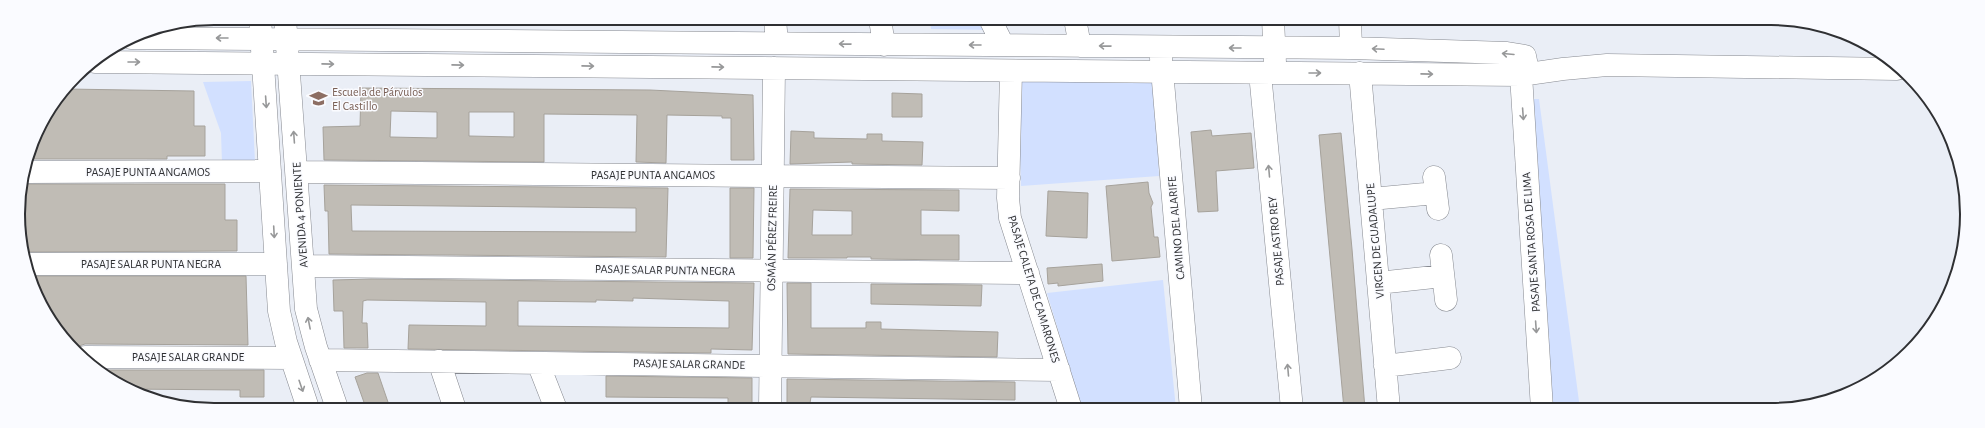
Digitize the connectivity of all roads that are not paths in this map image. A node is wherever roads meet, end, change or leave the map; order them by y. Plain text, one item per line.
1 (776, 25) edge
2 (881, 25) edge
3 (993, 25) edge
4 (1076, 25) edge
5 (1273, 25) edge
6 (1350, 25) edge
7 (260, 28) edge
8 (285, 28) edge
9 (153, 35) edge
10 (777, 43) junction
11 (884, 44) junction
12 (1003, 46) junction
13 (1080, 46) junction
14 (1160, 47) junction
15 (1274, 48) junction
16 (1351, 48) junction
17 (102, 62) edge
18 (263, 63) junction
19 (289, 63) junction
20 (774, 68) junction
21 (1892, 69) edge
22 (1011, 71) junction
23 (1162, 72) junction
24 (1268, 73) junction
25 (1360, 73) junction
26 (1521, 75) junction
27 (30, 172) edge
28 (270, 172) junction
29 (297, 172) junction
30 (773, 176) junction
31 (1009, 178) junction
32 (1436, 193) dead end
33 (1371, 199) junction
34 (1441, 255) dead end
35 (31, 264) edge
36 (276, 264) junction
37 (303, 266) junction
38 (772, 271) junction
39 (1028, 273) junction
40 (1444, 276) junction
41 (1378, 283) junction
42 (1446, 300) dead end
43 (90, 357) edge
44 (291, 358) junction
45 (1450, 359) dead end
46 (320, 360) junction
47 (439, 361) junction
48 (538, 363) junction
49 (770, 365) junction
50 (1385, 366) junction
51 (1059, 370) junction
52 (306, 403) edge
53 (335, 403) edge
54 (453, 403) edge
55 (554, 403) edge
56 (770, 403) edge
57 (1069, 403) edge
58 (1190, 403) edge
59 (1292, 403) edge
60 (1388, 403) edge
61 (1542, 403) edge

1 - 10 street
2 - 11 street
3 - 12 street
4 - 13 street
5 - 15 street, PASAJE ASTRO REY
6 - 16 street
7 - 8 street
7 -> 9 street
7 - 18 street
8 - 10 street
8 - 19 street, AVENIDA 4 PONIENTE
11 -> 10 street
12 -> 11 street
12 - 13 street
14 -> 13 street
15 -> 14 street
14 - 23 street, CAMINO DEL ALARIFE
15 - 16 street
15 - 24 street, PASAJE ASTRO REY
26 -> 16 street, PASAJE SANTA ROSA DE LIMA
17 -> 18 street
18 - 19 street
18 -> 28 street
19 -> 20 street
29 -> 19 street, AVENIDA 4 PONIENTE
20 - 22 street
20 - 30 street, OSMÁN PÉREZ FREIRE
21 - 26 street
22 - 23 street
22 - 31 street, PASAJE CALETA DE CAMARONES
23 - 24 street
23 - 58 street, CAMINO DEL ALARIFE
24 -> 25 street
59 -> 24 street, PASAJE ASTRO REY
25 -> 26 street
25 - 33 street, VIRGEN DE GUADALUPE
26 -> 61 street, PASAJE SANTA ROSA DE LIMA
27 - 28 street, PASAJE PUNTA ANGAMOS
28 -> 36 street
29 - 30 street, PASAJE PUNTA ANGAMOS
29 - 37 street, AVENIDA 4 PONIENTE
30 - 31 street, PASAJE PUNTA ANGAMOS
30 - 38 street, OSMÁN PÉREZ FREIRE
31 - 39 street, PASAJE CALETA DE CAMARONES
32 - 33 street
33 - 41 street, VIRGEN DE GUADALUPE
34 - 40 street
35 - 36 street, PASAJE SALAR PUNTA NEGRA
36 - 44 street
37 - 38 street, PASAJE SALAR PUNTA NEGRA
46 -> 37 street, AVENIDA 4 PONIENTE
38 - 39 street, PASAJE SALAR PUNTA NEGRA
38 - 49 street, OSMÁN PÉREZ FREIRE
39 - 51 street, PASAJE CALETA DE CAMARONES
40 - 41 street
40 - 42 street
41 - 50 street, VIRGEN DE GUADALUPE
43 - 44 street, PASAJE SALAR GRANDE
44 -> 52 street
45 - 50 street
46 - 47 street, PASAJE SALAR GRANDE
46 - 53 street, AVENIDA 4 PONIENTE
47 - 48 street, PASAJE SALAR GRANDE
47 - 54 street
48 - 49 street, PASAJE SALAR GRANDE
48 - 55 street
49 - 51 street, PASAJE SALAR GRANDE
49 - 56 street, OSMÁN PÉREZ FREIRE
50 - 60 street, VIRGEN DE GUADALUPE
51 - 57 street, PASAJE CALETA DE CAMARONES

